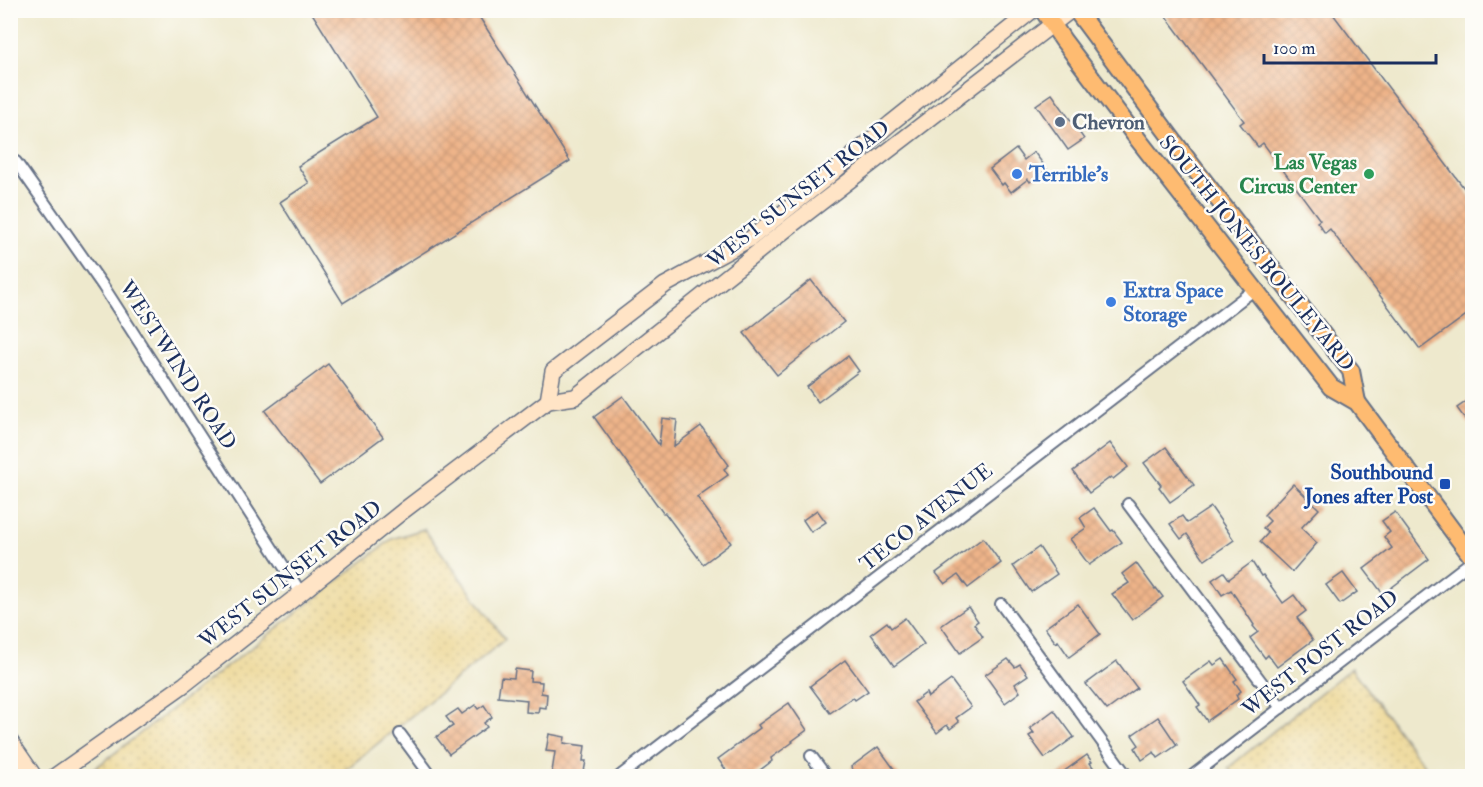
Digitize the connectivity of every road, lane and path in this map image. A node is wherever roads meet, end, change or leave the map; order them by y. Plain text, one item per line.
1 (1033, 10) edge
2 (1073, 10) edge
3 (1048, 17) edge
4 (16, 162) dead end
5 (1256, 289) junction
6 (548, 401) junction
7 (1357, 402) junction
8 (1128, 504) dead end
9 (1473, 559) edge
10 (301, 593) junction
11 (1001, 604) dead end
12 (1281, 708) junction
13 (400, 734) dead end
14 (10, 741) edge
15 (811, 756) dead end
16 (34, 777) edge
17 (55, 777) edge
18 (431, 777) edge
19 (620, 777) edge
20 (826, 777) edge
21 (1127, 777) edge
22 (1192, 777) edge

1 - 6 main road, WEST SUNSET ROAD
2 - 3 main road, WEST SUNSET ROAD
2 - 7 main road, SOUTH JONES BOULEVARD
3 - 5 main road, SOUTH JONES BOULEVARD
3 - 6 main road, WEST SUNSET ROAD
4 - 10 street, WESTWIND ROAD
5 - 7 main road, SOUTH JONES BOULEVARD
5 - 19 street, TECO AVENUE
6 - 10 main road, WEST SUNSET ROAD
7 - 9 main road, SOUTH JONES BOULEVARD
8 - 12 street
9 - 12 street, WEST POST ROAD
10 - 17 main road, WEST SUNSET ROAD
11 - 21 street
12 - 22 street, WEST POST ROAD
13 - 18 street
14 - 16 main road
15 - 20 street

